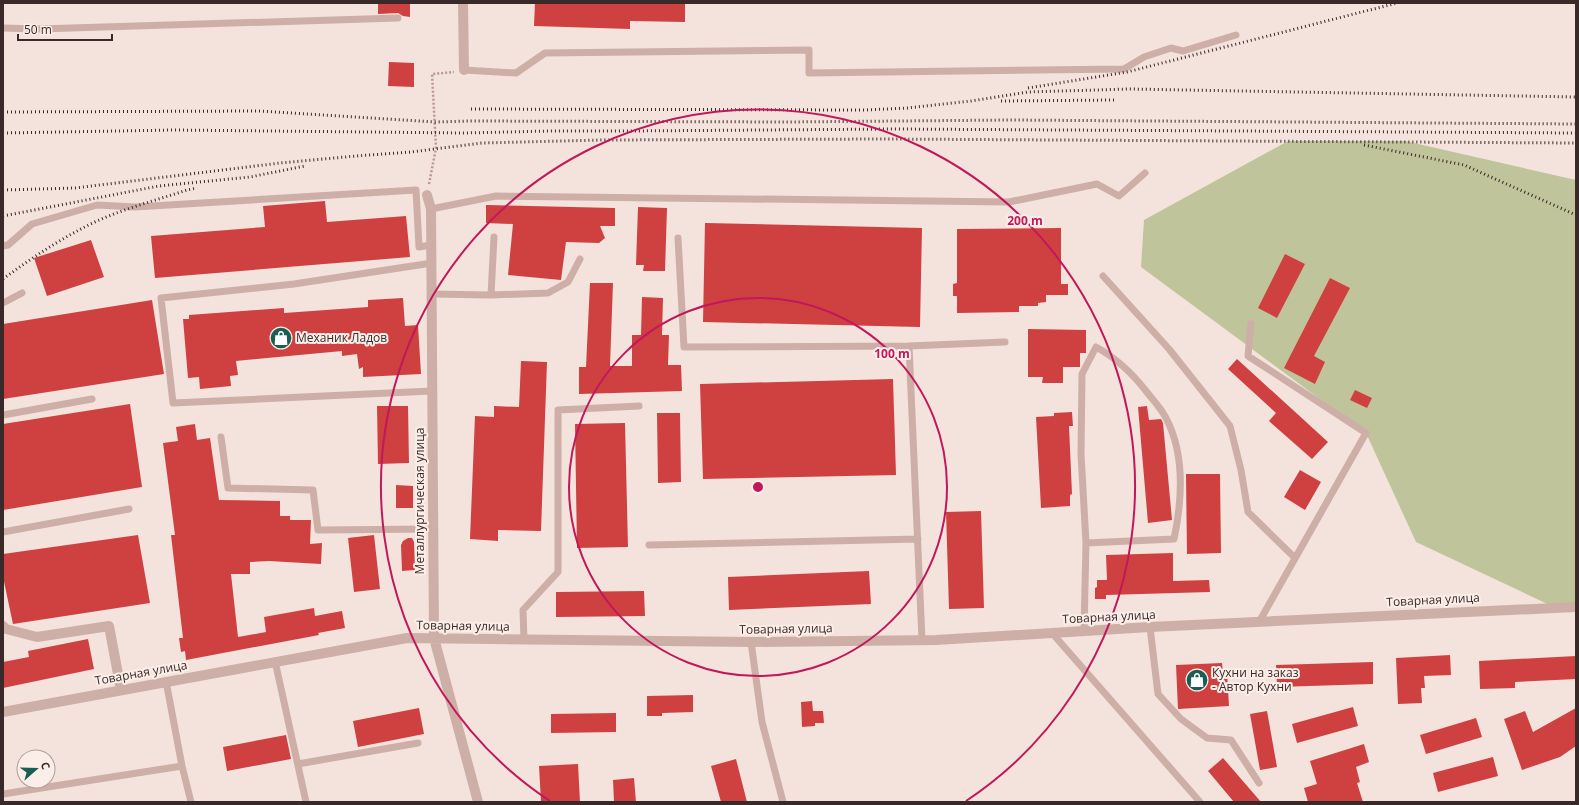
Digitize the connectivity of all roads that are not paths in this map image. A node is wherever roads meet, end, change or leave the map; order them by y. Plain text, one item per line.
1 (463, 3) edge
2 (398, 18) dead end
3 (3, 28) edge
4 (1236, 34) dead end
5 (464, 70) joint
6 (1145, 173) dead end
7 (427, 195) road end
8 (431, 209) junction
9 (494, 236) dead end
10 (678, 238) dead end
11 (431, 245) junction
12 (3, 246) edge
13 (580, 259) dead end
14 (432, 263) junction
15 (1103, 276) dead end
16 (22, 293) dead end
17 (432, 294) junction
18 (491, 295) junction
19 (3, 303) edge
20 (1251, 324) dead end
21 (1005, 342) dead end
22 (909, 346) junction
23 (432, 391) junction
24 (92, 399) dead end
25 (639, 406) dead end
26 (3, 415) edge
27 (221, 438) dead end
28 (129, 508) dead end
29 (434, 529) junction
30 (3, 532) edge
31 (918, 539) junction
32 (1086, 543) junction
33 (649, 545) dead end
34 (1295, 558) junction
35 (1576, 607) edge
36 (1259, 622) junction
37 (3, 626) edge
38 (1150, 627) junction
39 (1084, 631) junction
40 (1052, 633) junction
41 (434, 638) junction
42 (524, 640) junction
43 (922, 640) junction
44 (751, 642) junction
45 (275, 661) junction
46 (166, 682) junction
47 (122, 690) junction
48 (3, 712) edge
49 (418, 743) dead end
50 (298, 764) junction
51 (182, 766) junction
52 (1259, 783) dead end
53 (3, 794) edge
54 (191, 802) edge
55 (306, 802) edge
56 (478, 802) edge
57 (783, 802) edge
58 (1200, 802) edge

1 - 5 street
2 - 3 lane
4 - 5 lane
6 - 8 lane
7 - 8 street, Металлургическая улица
8 - 11 street, Металлургическая улица
9 - 18 lane
10 - 22 lane
11 - 12 lane
11 - 14 street, Металлургическая улица
13 - 18 lane
14 - 17 street, Металлургическая улица
14 - 23 lane
15 - 34 lane
16 - 19 lane
17 - 18 lane
17 - 23 street, Металлургическая улица
20 - 34 lane
21 - 22 lane
22 - 31 lane
23 - 29 street, Металлургическая улица
24 - 26 lane
25 - 42 lane
27 - 29 lane
28 - 30 lane
29 - 41 street, Металлургическая улица
31 - 33 lane
31 - 43 lane
32 - 32 lane
32 - 39 lane
34 - 36 lane
35 - 36 street, Товарная улица
36 - 38 street, Товарная улица
37 - 47 street
38 - 39 street, Товарная улица
38 - 52 lane
39 - 40 street, Товарная улица
40 - 43 street, Товарная улица
40 - 58 lane
41 - 42 street, Товарная улица
41 - 45 street, Товарная улица
41 - 56 street, Металлургическая улица
42 - 44 street, Товарная улица
43 - 44 street, Товарная улица
44 - 57 lane
45 - 46 street, Товарная улица
45 - 50 lane
46 - 47 street, Товарная улица
46 - 51 lane
47 - 48 street, Товарная улица
49 - 50 lane
50 - 55 lane
51 - 53 lane
51 - 54 lane

